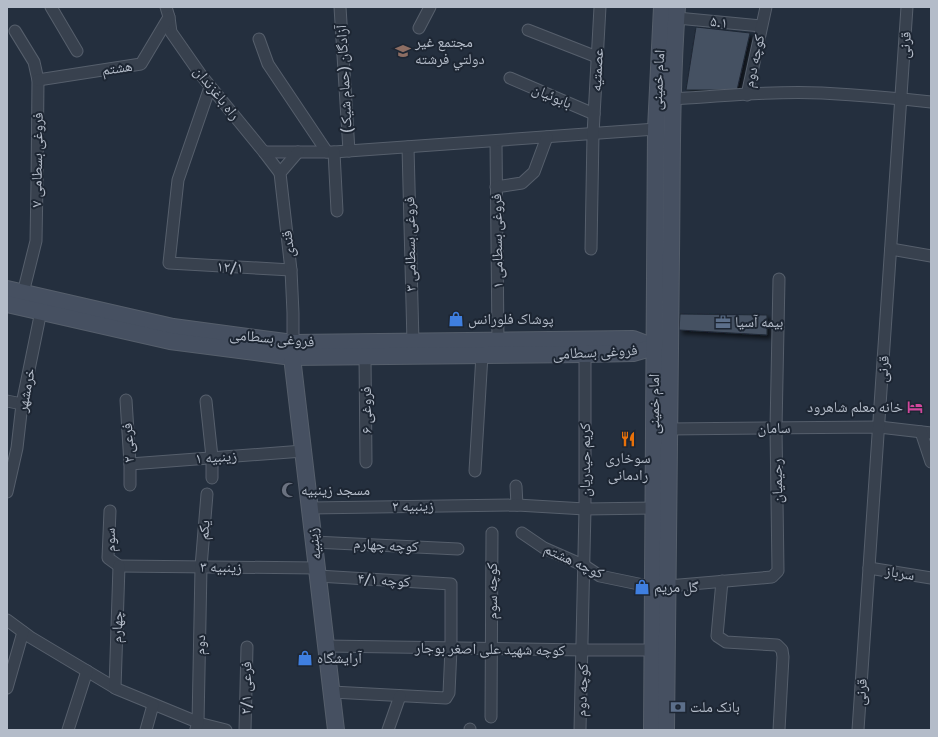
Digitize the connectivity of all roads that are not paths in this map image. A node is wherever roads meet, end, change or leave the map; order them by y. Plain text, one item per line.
1 (51, 7) edge
2 (340, 7) edge
3 (430, 7) edge
4 (600, 7) edge
5 (662, 7) edge
6 (766, 7) edge
7 (907, 7) edge
8 (167, 12) edge
9 (677, 12) edge
10 (761, 26) junction
11 (419, 28) dead end
12 (528, 30) dead end
13 (15, 31) dead end
14 (259, 40) dead end
15 (77, 51) dead end
16 (598, 57) junction
17 (510, 78) dead end
18 (38, 80) junction
19 (210, 87) junction
20 (747, 95) junction
21 (901, 98) junction
22 (673, 99) junction
23 (931, 102) edge
24 (594, 114) junction
25 (656, 129) junction
26 (593, 134) junction
27 (547, 137) junction
28 (496, 141) junction
29 (408, 147) junction
30 (349, 151) junction
31 (264, 152) junction
32 (298, 152) junction
33 (330, 152) junction
34 (280, 173) junction
35 (496, 187) junction
36 (337, 211) dead end
37 (591, 249) dead end
38 (891, 249) junction
39 (931, 256) edge
40 (291, 270) junction
41 (779, 280) dead end
42 (7, 289) edge
43 (23, 293) junction
44 (7, 304) edge
45 (41, 312) junction
46 (498, 341) junction
47 (413, 342) junction
48 (662, 347) junction
49 (292, 350) junction
50 (584, 354) junction
51 (482, 355) junction
52 (365, 357) junction
53 (126, 400) dead end
54 (7, 401) edge
55 (206, 401) dead end
56 (22, 404) junction
57 (879, 427) junction
58 (776, 428) junction
59 (668, 429) junction
60 (926, 432) edge
61 (12, 448) edge
62 (303, 451) junction
63 (212, 458) junction
64 (366, 462) dead end
65 (931, 462) edge
66 (130, 464) junction
67 (475, 471) dead end
68 (212, 478) dead end
69 (130, 485) dead end
70 (516, 486) dead end
71 (7, 492) edge
72 (207, 494) dead end
73 (517, 506) junction
74 (310, 508) junction
75 (654, 508) junction
76 (585, 509) junction
77 (110, 511) dead end
78 (522, 532) dead end
79 (492, 533) dead end
80 (314, 542) junction
81 (458, 549) dead end
82 (122, 566) junction
83 (584, 566) junction
84 (201, 567) junction
85 (869, 568) junction
86 (317, 572) junction
87 (931, 578) edge
88 (722, 581) junction
89 (661, 587) junction
90 (7, 620) edge
91 (23, 632) junction
92 (326, 646) junction
93 (247, 647) dead end
94 (452, 648) junction
95 (492, 649) junction
96 (583, 650) junction
97 (653, 650) junction
98 (87, 671) junction
99 (7, 688) edge
100 (115, 688) junction
101 (332, 692) junction
102 (400, 696) junction
103 (154, 705) junction
104 (491, 717) dead end
105 (197, 726) edge
106 (68, 730) edge
107 (146, 730) edge
108 (226, 730) edge
109 (245, 730) edge
110 (336, 730) edge
111 (388, 730) edge
112 (580, 730) edge
113 (652, 730) edge
114 (666, 730) edge
115 (779, 730) edge
116 (858, 730) edge

1 - 15 street
2 - 30 street, آزادگان (حمام شیک)
3 - 11 street
4 - 16 street, عصمتیه
5 - 25 main road, امام خمینی
6 - 10 street, کوچه دوم
7 - 21 street, قرنی
8 - 18 street, هشتم
8 - 19 street, راه باغزندان
9 - 10 street, ۵.۱
9 - 22 main road, امام خمینی
10 - 20 street, کوچه دوم
12 - 16 street
13 - 18 street, فروغی بسطامی ۷
14 - 33 street
16 - 24 street, عصمتیه
17 - 24 street, بابوئیان
18 - 43 street, فروغی بسطامی ۷
19 - 31 street, راه باغزندان
19 - 40 street, ۱۲/۱
20 - 21 street
20 - 22 street
21 - 23 street
21 - 38 street, قرنی
22 - 48 main road, امام خمینی
24 - 26 street, عصمتیه
25 - 26 street
25 - 48 main road, امام خمینی
26 - 27 street
26 - 37 street, عصمتیه
27 - 28 street
27 - 35 street
28 - 29 street
28 - 35 street, فروغی بسطامی ۱
29 - 30 street
29 - 47 street, فروغی بسطامی ۳
30 - 33 street
31 - 32 street
31 - 34 street, راه باغزندان
32 - 33 street
32 - 34 street
33 - 36 street
34 - 40 street, قندی
35 - 46 street, فروغی بسطامی ۱
38 - 39 street
38 - 57 street, قرنی
40 - 49 street, قندی
41 - 58 street, رحیمیان
42 - 43 main road, فروغی بسطامی
43 - 49 main road, فروغی بسطامی
44 - 45 main road, فروغی بسطامی
45 - 49 main road, فروغی بسطامی
45 - 56 street, خرمشهر
46 - 47 main road, فروغی بسطامی
46 - 48 main road, فروغی بسطامی
47 - 49 main road, فروغی بسطامی
48 - 50 main road, فروغی بسطامی
48 - 59 main road, امام خمینی
48 - 75 main road, امام خمینی
49 - 52 main road, فروغی بسطامی
49 - 62 main road, زینبیه
50 - 51 main road, فروغی بسطامی
50 - 76 street, کریم حیدریان
51 - 52 main road, فروغی بسطامی
51 - 67 street
52 - 64 street, فروغی ۶
53 - 66 street, فرعی ۲
54 - 56 street
55 - 63 street
56 - 61 street, خرمشهر
57 - 58 street, سامان
57 - 60 street, سامان
57 - 85 street, قرنی
58 - 59 street, سامان
58 - 88 street, رحیمیان
59 - 89 main road, امام خمینی
60 - 65 street
61 - 71 street, خرمشهر
62 - 63 street, زینبیه ۱
62 - 74 main road, زینبیه
63 - 66 street, زینبیه ۱
63 - 68 street
66 - 69 street, فرعی ۲
70 - 73 street
72 - 84 street, یکم
73 - 74 street, زینبیه ۲
73 - 76 street, زینبیه ۲
74 - 80 main road, زینبیه
75 - 76 street, زینبیه ۲
75 - 89 main road, امام خمینی
76 - 83 street, کریم حیدریان
77 - 82 street, سوم
78 - 83 street, کوچه هشتم
79 - 95 street, کوچه سوم
80 - 81 street, کوچه چهارم
80 - 86 main road, زینبیه
82 - 84 street, زینبیه ۳
82 - 100 street, چهارم
83 - 89 street, کوچه هشتم
83 - 96 street, کریم حیدریان
84 - 86 street, زینبیه ۳
84 - 105 street, دوم
85 - 87 street, سرباز
85 - 116 street, قرنی
86 - 92 main road, زینبیه
86 - 94 street, کوچه ۴/۱
88 - 89 street, رحیمیان
88 - 115 street
89 - 97 main road, امام خمینی
89 - 114 main road, امام خمینی
90 - 91 street
91 - 98 street
91 - 99 street
92 - 94 street, کوچه شهید علی اصغر بوجار
92 - 101 main road, زینبیه
93 - 109 street, فرعی ۲/۱
94 - 95 street, کوچه شهید علی اصغر بوجار
94 - 102 street
95 - 96 street, کوچه شهید علی اصغر بوجار
95 - 104 street
96 - 97 street, کوچه شهید علی اصغر بوجار
96 - 112 street, کوچه دوم
97 - 113 main road, امام خمینی
98 - 100 street
98 - 106 street
100 - 103 street
101 - 102 street
101 - 110 main road, زینبیه
102 - 111 street
103 - 105 street
103 - 107 street
105 - 108 street

